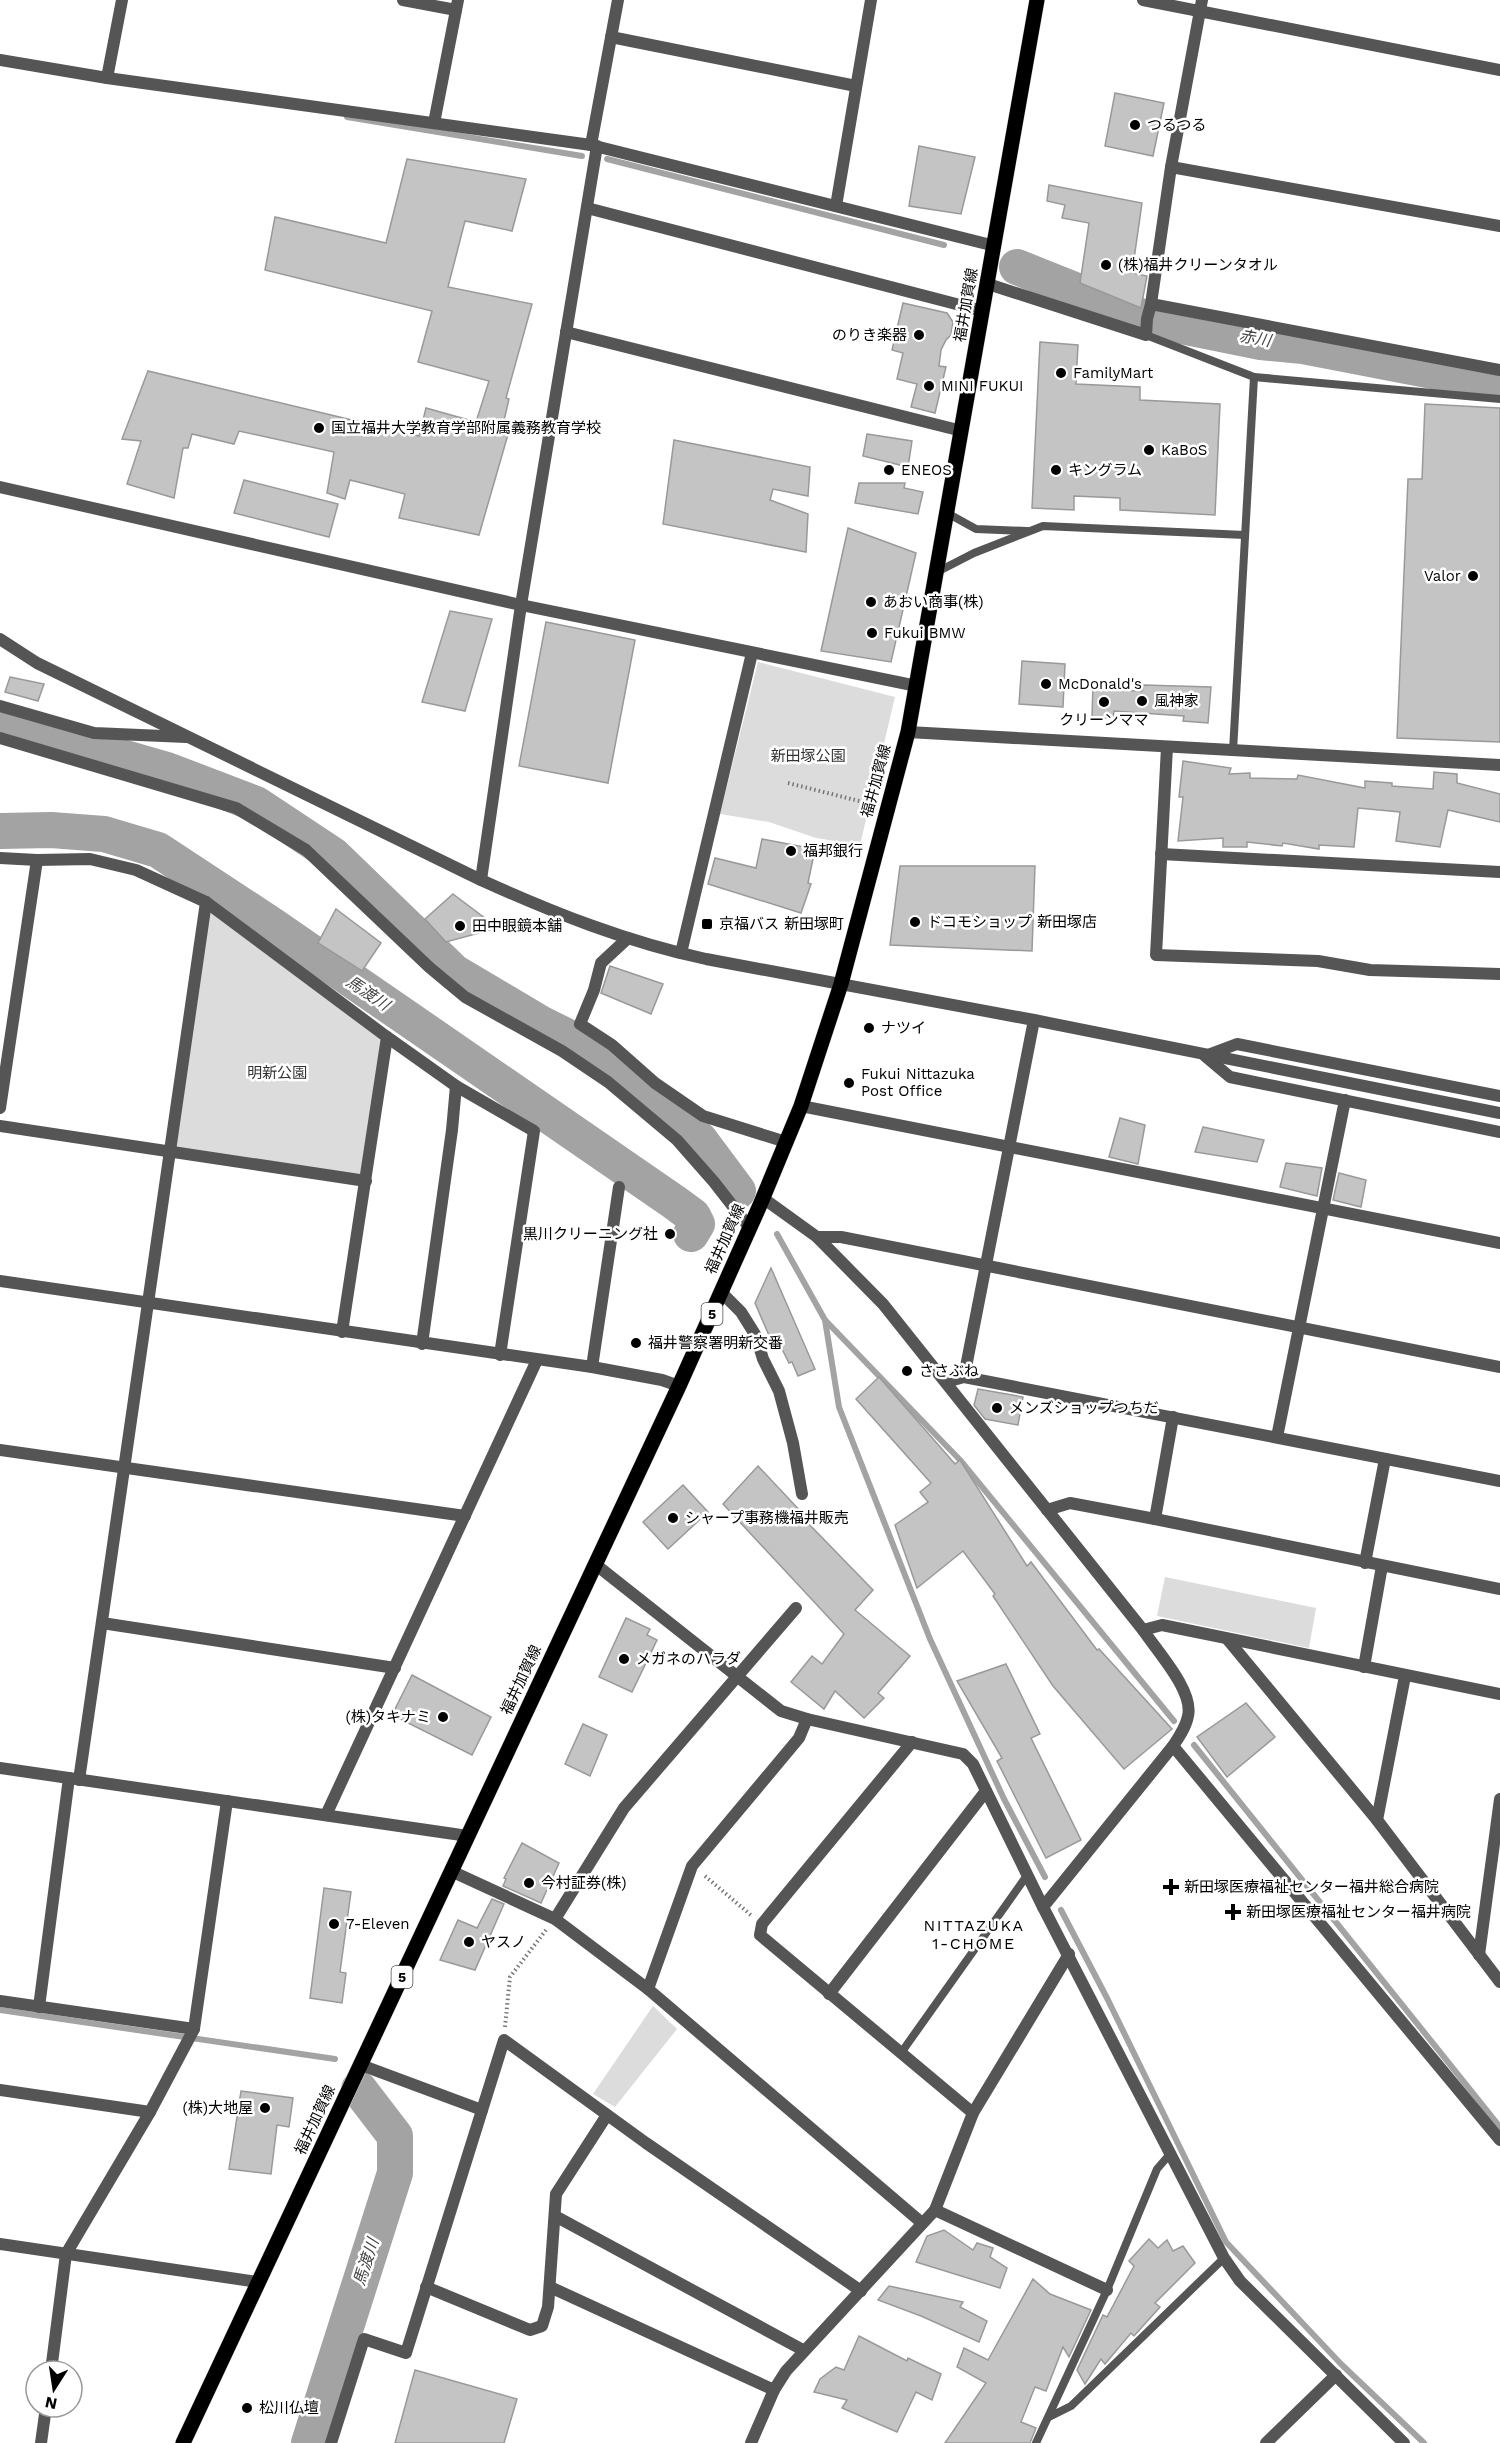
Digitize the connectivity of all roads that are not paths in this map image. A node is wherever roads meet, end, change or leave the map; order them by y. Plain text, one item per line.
1 (122, 0) edge
2 (404, 0) edge
3 (618, 0) edge
4 (870, 0) edge
5 (1037, 0) edge
6 (1143, 0) edge
7 (457, 5) edge
8 (1201, 5) edge
9 (611, 37) junction
10 (0, 60) edge
11 (1500, 70) edge
12 (106, 78) junction
13 (856, 86) junction
14 (434, 123) junction
15 (594, 145) junction
16 (1171, 167) junction
17 (836, 206) junction
18 (586, 208) junction
19 (1500, 226) edge
20 (995, 246) junction
21 (988, 284) junction
22 (1151, 304) junction
23 (983, 311) junction
24 (566, 332) junction
25 (1146, 335) junction
26 (1500, 370) edge
27 (1254, 377) junction
28 (1500, 399) edge
29 (962, 431) junction
30 (0, 486) edge
31 (947, 513) junction
32 (1030, 531) junction
33 (1245, 535) junction
34 (937, 572) junction
35 (521, 605) junction
36 (0, 639) edge
37 (752, 653) junction
38 (917, 686) junction
39 (0, 706) edge
40 (908, 732) junction
41 (186, 736) junction
42 (0, 738) edge
43 (1167, 747) junction
44 (1233, 751) junction
45 (1500, 765) edge
46 (1161, 854) junction
47 (0, 858) edge
48 (37, 860) junction
49 (1500, 872) edge
50 (481, 880) junction
51 (206, 902) junction
52 (628, 938) junction
53 (681, 953) junction
54 (1500, 974) edge
55 (841, 984) junction
56 (1034, 1020) junction
57 (387, 1037) junction
58 (1205, 1056) junction
59 (456, 1086) junction
60 (1500, 1096) edge
61 (1345, 1100) junction
62 (801, 1106) junction
63 (0, 1108) edge
64 (1500, 1113) edge
65 (0, 1126) edge
66 (1500, 1132) edge
67 (786, 1142) junction
68 (1009, 1146) junction
69 (170, 1152) junction
70 (366, 1181) junction
71 (619, 1187) dead end
72 (761, 1201) junction
73 (1323, 1208) junction
74 (751, 1223) junction
75 (818, 1237) junction
76 (1500, 1243) edge
77 (986, 1265) junction
78 (0, 1281) edge
79 (722, 1293) junction
80 (148, 1304) junction
81 (1299, 1327) junction
82 (342, 1332) junction
83 (422, 1344) junction
84 (500, 1355) junction
85 (537, 1360) junction
86 (592, 1367) junction
87 (1500, 1367) edge
88 (964, 1377) junction
89 (946, 1382) junction
90 (679, 1386) junction
91 (1173, 1418) junction
92 (1277, 1437) junction
93 (0, 1450) edge
94 (1385, 1459) junction
95 (124, 1468) junction
96 (1500, 1481) edge
97 (802, 1494) dead end
98 (1047, 1510) junction
99 (465, 1516) junction
100 (1155, 1519) junction
101 (1365, 1563) junction
102 (594, 1564) junction
103 (1382, 1566) junction
104 (1500, 1589) edge
105 (796, 1608) dead end
106 (102, 1623) junction
107 (1143, 1630) junction
108 (1228, 1640) junction
109 (1364, 1667) junction
110 (395, 1668) junction
111 (738, 1676) junction
112 (1405, 1676) junction
113 (1500, 1694) edge
114 (807, 1719) junction
115 (912, 1742) junction
116 (1173, 1746) junction
117 (0, 1768) edge
118 (74, 1779) junction
119 (986, 1791) junction
120 (1500, 1799) edge
121 (227, 1801) junction
122 (326, 1815) junction
123 (1377, 1820) junction
124 (468, 1836) junction
125 (451, 1871) junction
126 (1028, 1874) junction
127 (1043, 1907) junction
128 (555, 1918) junction
129 (1069, 1954) junction
130 (1479, 1955) junction
131 (1500, 1982) edge
132 (648, 1989) junction
133 (829, 1994) junction
134 (0, 2001) edge
135 (39, 2007) junction
136 (194, 2029) junction
137 (901, 2053) junction
138 (361, 2065) junction
139 (0, 2090) edge
140 (482, 2110) junction
141 (150, 2112) junction
142 (973, 2113) junction
143 (607, 2115) junction
144 (1500, 2140) edge
145 (1170, 2154) junction
146 (935, 2210) junction
147 (555, 2216) junction
148 (922, 2223) junction
149 (0, 2244) edge
150 (66, 2254) junction
151 (1224, 2258) junction
152 (258, 2282) junction
153 (426, 2287) junction
154 (550, 2287) junction
155 (1107, 2290) junction
156 (861, 2291) junction
157 (803, 2350) junction
158 (53, 2359) edge
159 (1336, 2375) junction
160 (774, 2390) junction
161 (1048, 2417) junction
162 (44, 2419) edge
163 (41, 2443) edge
164 (183, 2443) edge
165 (331, 2443) edge
166 (750, 2443) edge
167 (1036, 2443) edge
168 (1266, 2443) edge
169 (1403, 2443) edge

1 - 12 street
2 - 7 street
3 - 9 street
4 - 13 street
5 - 20 main road, 福井加賀線 / 5
6 - 8 street
7 - 14 street
8 - 11 street
8 - 16 street
9 - 13 street
9 - 15 street
10 - 12 street
12 - 14 street
13 - 17 street
14 - 15 street
15 - 17 street
15 - 18 street
16 - 19 street
16 - 22 street
17 - 20 street
18 - 23 street
18 - 24 street
20 - 21 main road, 福井加賀線 / 5
21 - 23 main road, 福井加賀線 / 5
21 - 25 street
22 - 25 street
22 - 26 street
23 - 29 main road, 福井加賀線 / 5
24 - 29 street
24 - 35 street
25 - 27 lane
27 - 28 lane
27 - 33 lane
29 - 31 main road, 福井加賀線 / 5
30 - 35 street
31 - 32 lane
31 - 34 main road, 福井加賀線 / 5
32 - 33 lane
32 - 34 lane
33 - 44 lane
34 - 38 main road, 福井加賀線 / 5
35 - 37 street
35 - 50 street
36 - 41 street
37 - 38 street
37 - 53 street
38 - 40 main road, 福井加賀線 / 5
39 - 41 street
40 - 43 street
40 - 55 main road, 福井加賀線 / 5
41 - 50 street
42 - 74 street
43 - 44 street
43 - 46 street
44 - 45 street
46 - 49 street
46 - 54 street
47 - 48 street
48 - 51 street
48 - 63 street
50 - 52 street
51 - 57 street
51 - 69 street
52 - 53 street
52 - 67 street
53 - 55 street
55 - 56 street
55 - 62 main road, 福井加賀線 / 5
56 - 58 street
56 - 68 street
57 - 59 street
57 - 70 street
58 - 60 street
58 - 61 street
58 - 64 street
59 - 83 street
59 - 84 street
61 - 66 street
61 - 73 street
62 - 67 main road, 福井加賀線 / 5
62 - 68 street
65 - 69 street
67 - 72 main road, 福井加賀線 / 5
68 - 73 street
68 - 77 street
69 - 70 street
69 - 80 street
70 - 82 street
71 - 86 street
72 - 74 main road, 福井加賀線 / 5
72 - 75 street
73 - 76 street
73 - 81 street
74 - 79 main road, 福井加賀線 / 5
75 - 77 street
75 - 89 street
77 - 81 street
77 - 88 street
78 - 80 street
79 - 90 main road, 福井加賀線 / 5
79 - 97 street
80 - 82 street
80 - 95 street
81 - 87 street
81 - 92 street
82 - 83 street
83 - 84 street
84 - 85 street
85 - 86 street
85 - 99 street
86 - 90 street
88 - 89 street
88 - 91 street
89 - 98 street
90 - 102 main road, 福井加賀線 / 5
91 - 92 street
91 - 100 street
92 - 94 street
93 - 95 street
94 - 96 street
94 - 101 street
95 - 99 street
95 - 106 street
98 - 100 street
98 - 107 street
99 - 110 street
100 - 101 street
101 - 103 street
102 - 111 street
102 - 124 main road, 福井加賀線 / 5
103 - 104 street
103 - 109 street
105 - 111 street
106 - 110 street
106 - 118 street
107 - 108 street
107 - 116 street
108 - 109 street
108 - 123 street
109 - 112 street
110 - 122 street
111 - 114 street
111 - 128 street
112 - 113 street
112 - 123 street
114 - 115 street
114 - 132 street
115 - 119 street
115 - 133 street
116 - 127 street
116 - 144 street
117 - 118 street
118 - 121 street
118 - 135 street
119 - 126 street
119 - 133 street
120 - 130 street
121 - 122 street
121 - 136 street
122 - 124 street
123 - 130 street
124 - 125 main road, 福井加賀線 / 5
125 - 128 street
125 - 138 main road, 福井加賀線 / 5
126 - 127 street
126 - 137 lane
127 - 129 street
128 - 132 street
129 - 142 street
129 - 145 street
130 - 131 street
132 - 148 street
133 - 137 street
134 - 135 street
135 - 136 street
136 - 141 street
137 - 142 street
138 - 140 street
138 - 152 main road, 福井加賀線 / 5
139 - 141 street
140 - 143 street
140 - 153 street
141 - 150 street
142 - 146 street
143 - 147 street
143 - 156 street
145 - 151 street
145 - 155 lane
146 - 148 street
146 - 155 street
147 - 154 street
147 - 157 street
148 - 156 street
149 - 150 street
150 - 152 street
150 - 158 street
151 - 159 street
151 - 161 lane
152 - 164 main road, 福井加賀線 / 5
153 - 154 street
153 - 165 street
154 - 160 street
155 - 161 lane
156 - 157 street
157 - 160 street
159 - 168 street
159 - 169 street
160 - 166 street
161 - 167 lane
162 - 163 street

